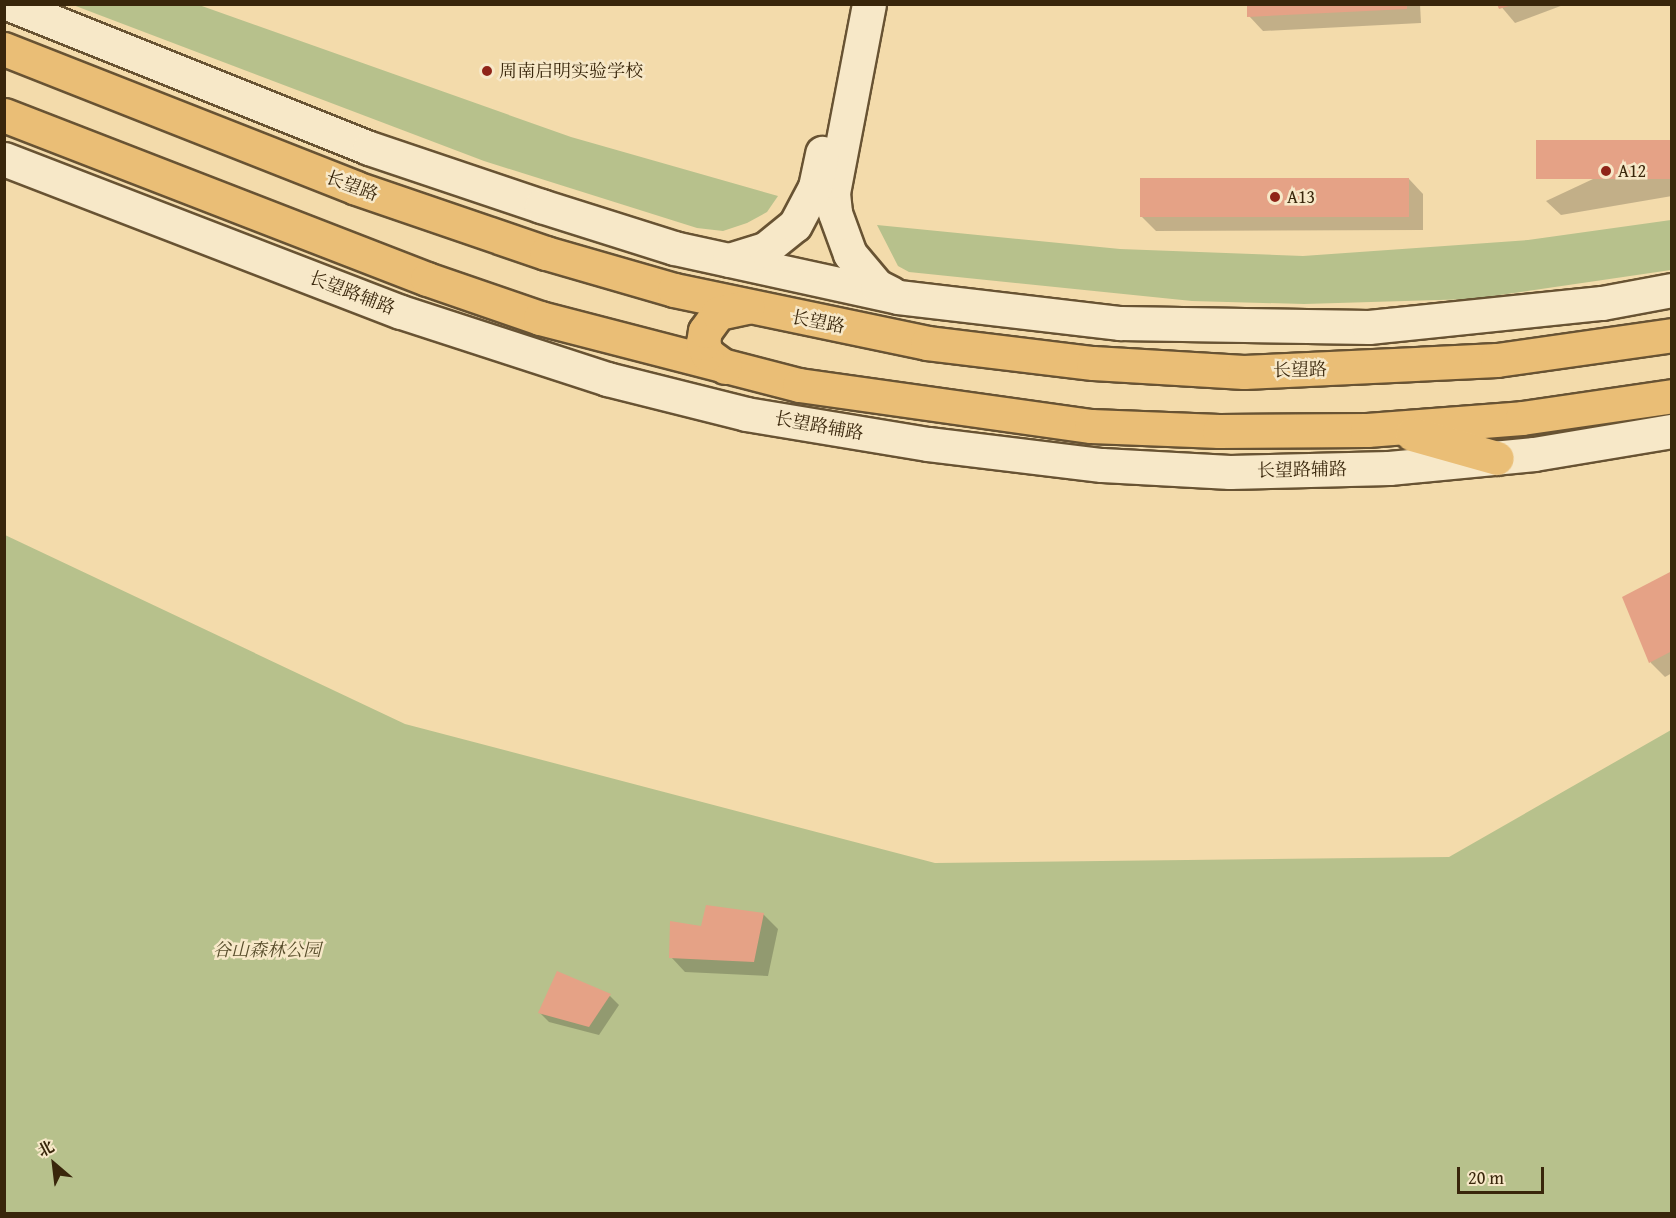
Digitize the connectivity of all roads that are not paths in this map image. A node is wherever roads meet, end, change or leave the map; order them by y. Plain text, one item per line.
1 (9, 4) edge
2 (851, 4) edge
3 (869, 4) edge
4 (4, 49) edge
5 (4, 115) edge
6 (4, 159) edge
7 (729, 260) junction
8 (1671, 290) edge
9 (898, 297) junction
10 (747, 307) junction
11 (1671, 335) edge
12 (724, 367) junction
13 (1671, 396) edge
14 (1390, 428) junction
15 (1671, 431) edge
16 (1497, 458) junction

1 - 7 street
2 - 7 street
3 - 9 street
4 - 10 main road, 长望路
5 - 12 main road
6 - 16 street, 长望路辅路
7 - 9 street
8 - 9 street
10 - 11 main road, 长望路
10 - 12 main road
12 - 14 main road
13 - 14 main road
14 - 16 main road
15 - 16 street, 长望路辅路

